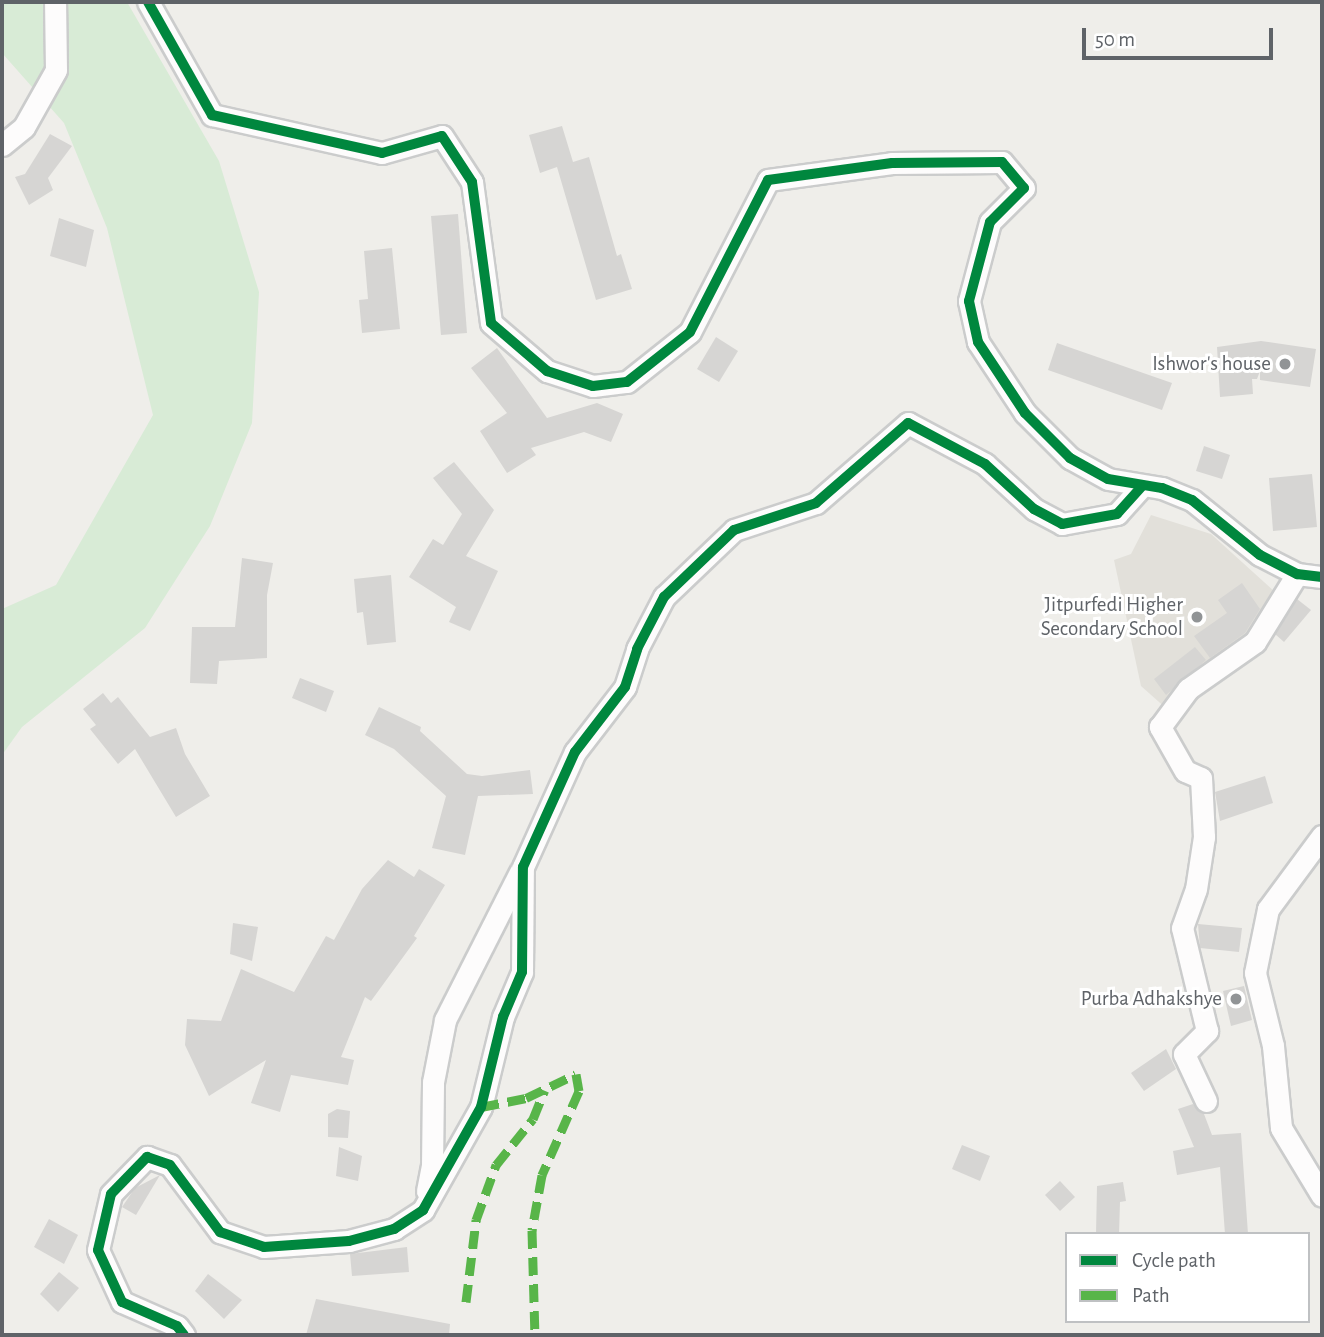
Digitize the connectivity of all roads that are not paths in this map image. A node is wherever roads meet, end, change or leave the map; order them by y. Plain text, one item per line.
1 (55, 2) edge
2 (148, 2) edge
3 (2, 145) edge
4 (1142, 486) junction
5 (1297, 574) junction
6 (1322, 578) edge
7 (1322, 836) edge
8 (523, 867) junction
9 (1206, 1101) dead end
10 (1322, 1196) edge
11 (423, 1210) junction
12 (184, 1335) edge

1 - 3 street
2 - 4 street
4 - 5 street
4 - 8 street
5 - 6 street
5 - 9 street
7 - 10 street
8 - 11 street
8 - 11 street
11 - 12 street

